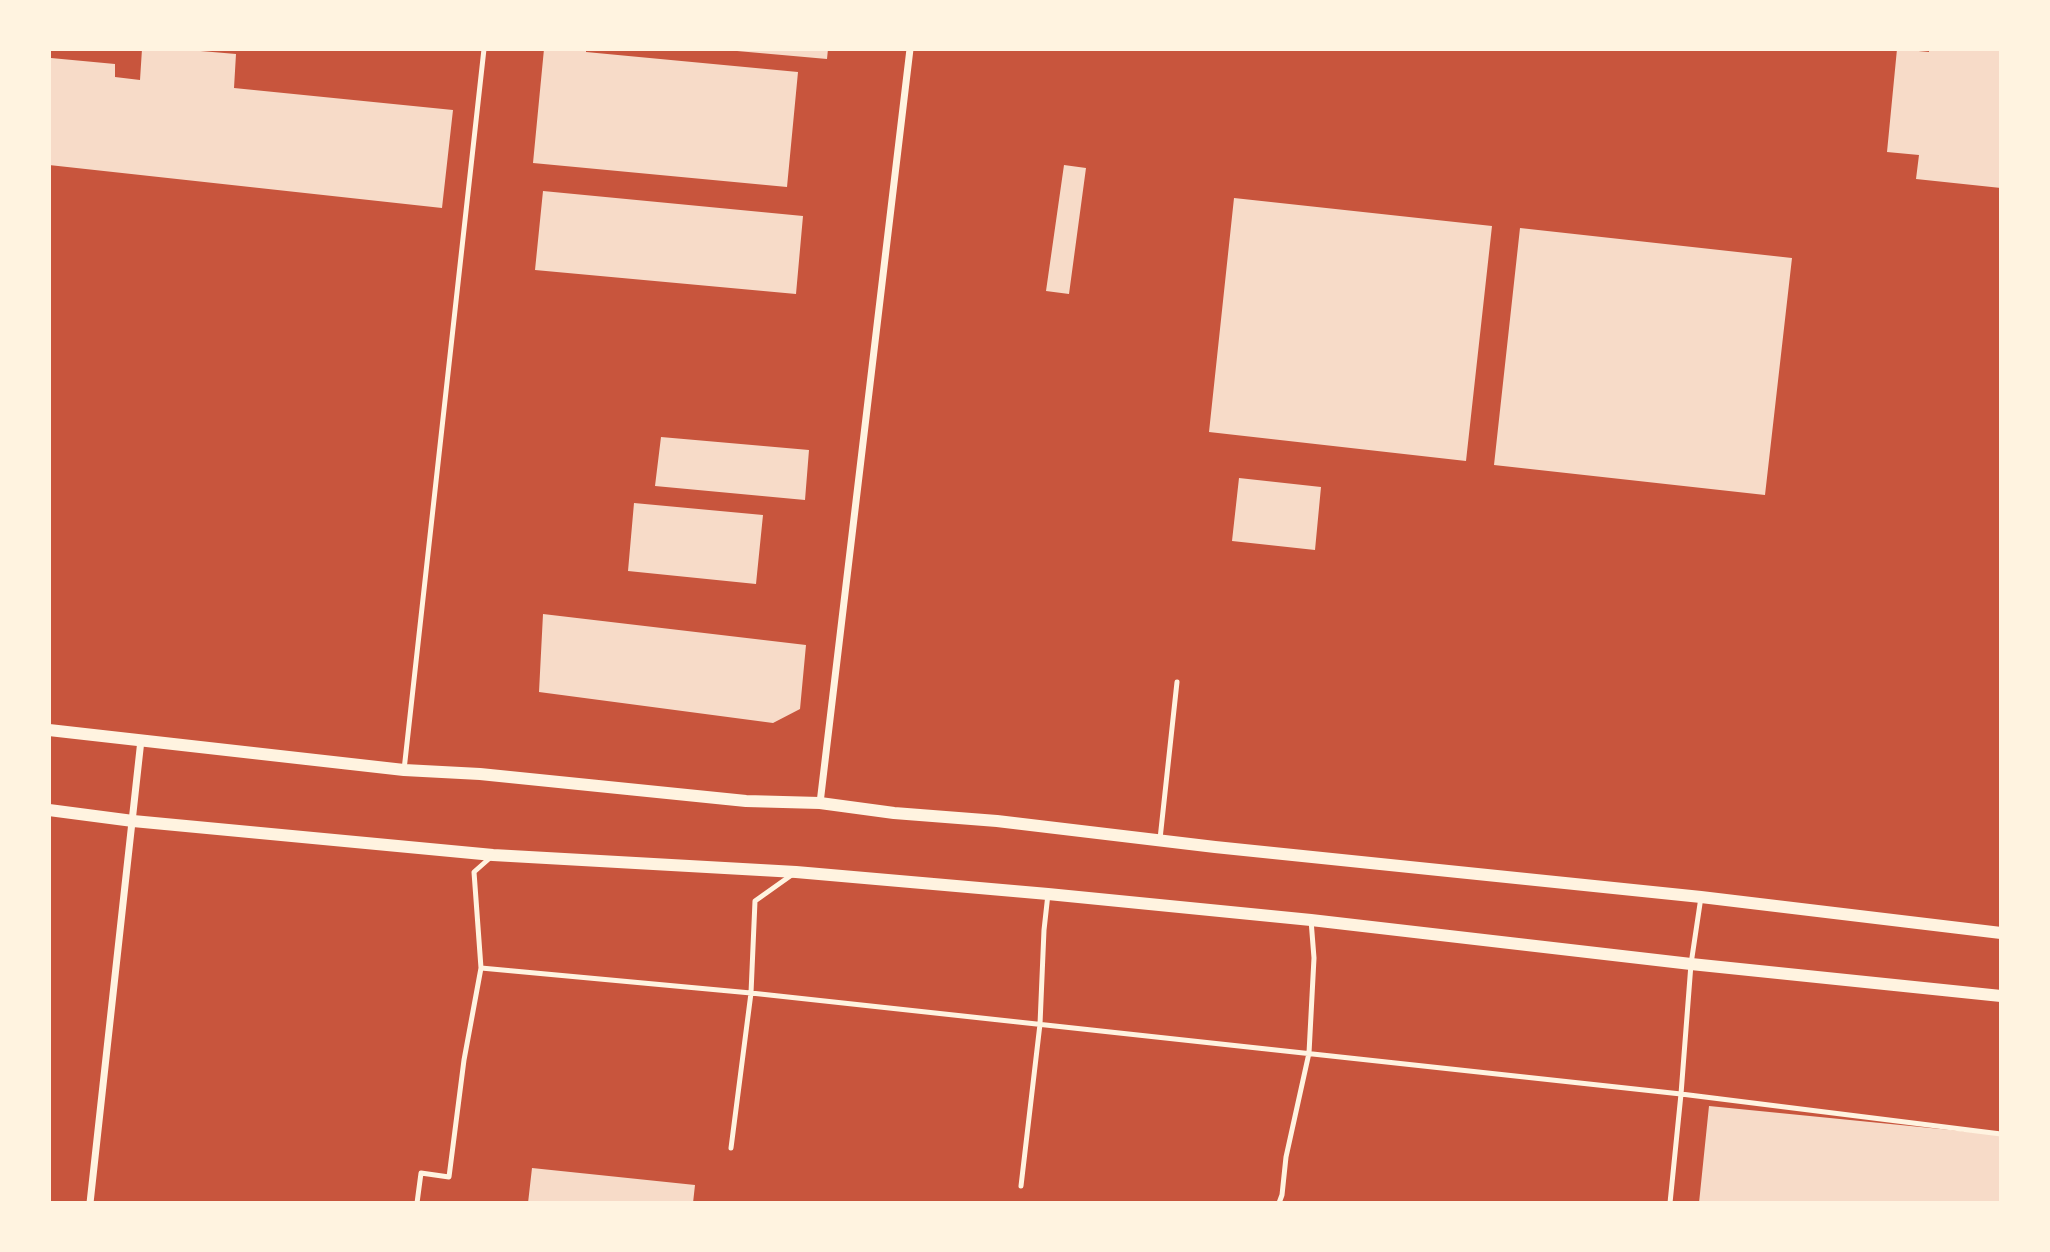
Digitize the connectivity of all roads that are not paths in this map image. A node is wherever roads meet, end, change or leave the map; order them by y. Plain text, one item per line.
1 (484, 49) edge
2 (910, 49) edge
3 (1177, 682) dead end
4 (49, 730) edge
5 (141, 739) junction
6 (404, 770) junction
7 (820, 803) junction
8 (49, 810) edge
9 (133, 821) junction
10 (1160, 841) junction
11 (493, 855) junction
12 (796, 872) junction
13 (1048, 894) junction
14 (1701, 897) junction
15 (1311, 920) junction
16 (2001, 933) edge
17 (1691, 964) junction
18 (481, 968) junction
19 (751, 993) junction
20 (2001, 996) edge
21 (1041, 1024) junction
22 (1309, 1054) junction
23 (1681, 1094) junction
24 (2001, 1134) edge
25 (732, 1148) dead end
26 (1021, 1186) dead end
27 (90, 1203) edge
28 (417, 1203) edge
29 (1279, 1203) edge
30 (1670, 1203) edge

1 - 6 lane
2 - 7 street
3 - 10 lane
4 - 5 street
5 - 6 street
5 - 9 street
6 - 7 street
7 - 10 street
8 - 9 street
9 - 11 street
9 - 27 street
10 - 14 street
11 - 12 street
11 - 18 lane
12 - 13 street
12 - 19 lane
13 - 15 street
13 - 21 lane
14 - 16 street
14 - 17 lane
15 - 17 street
15 - 22 lane
17 - 20 street
17 - 23 lane
18 - 19 lane
18 - 28 lane
19 - 21 lane
19 - 25 lane
21 - 22 lane
21 - 26 lane
22 - 23 lane
22 - 29 lane
23 - 24 lane
23 - 30 lane

